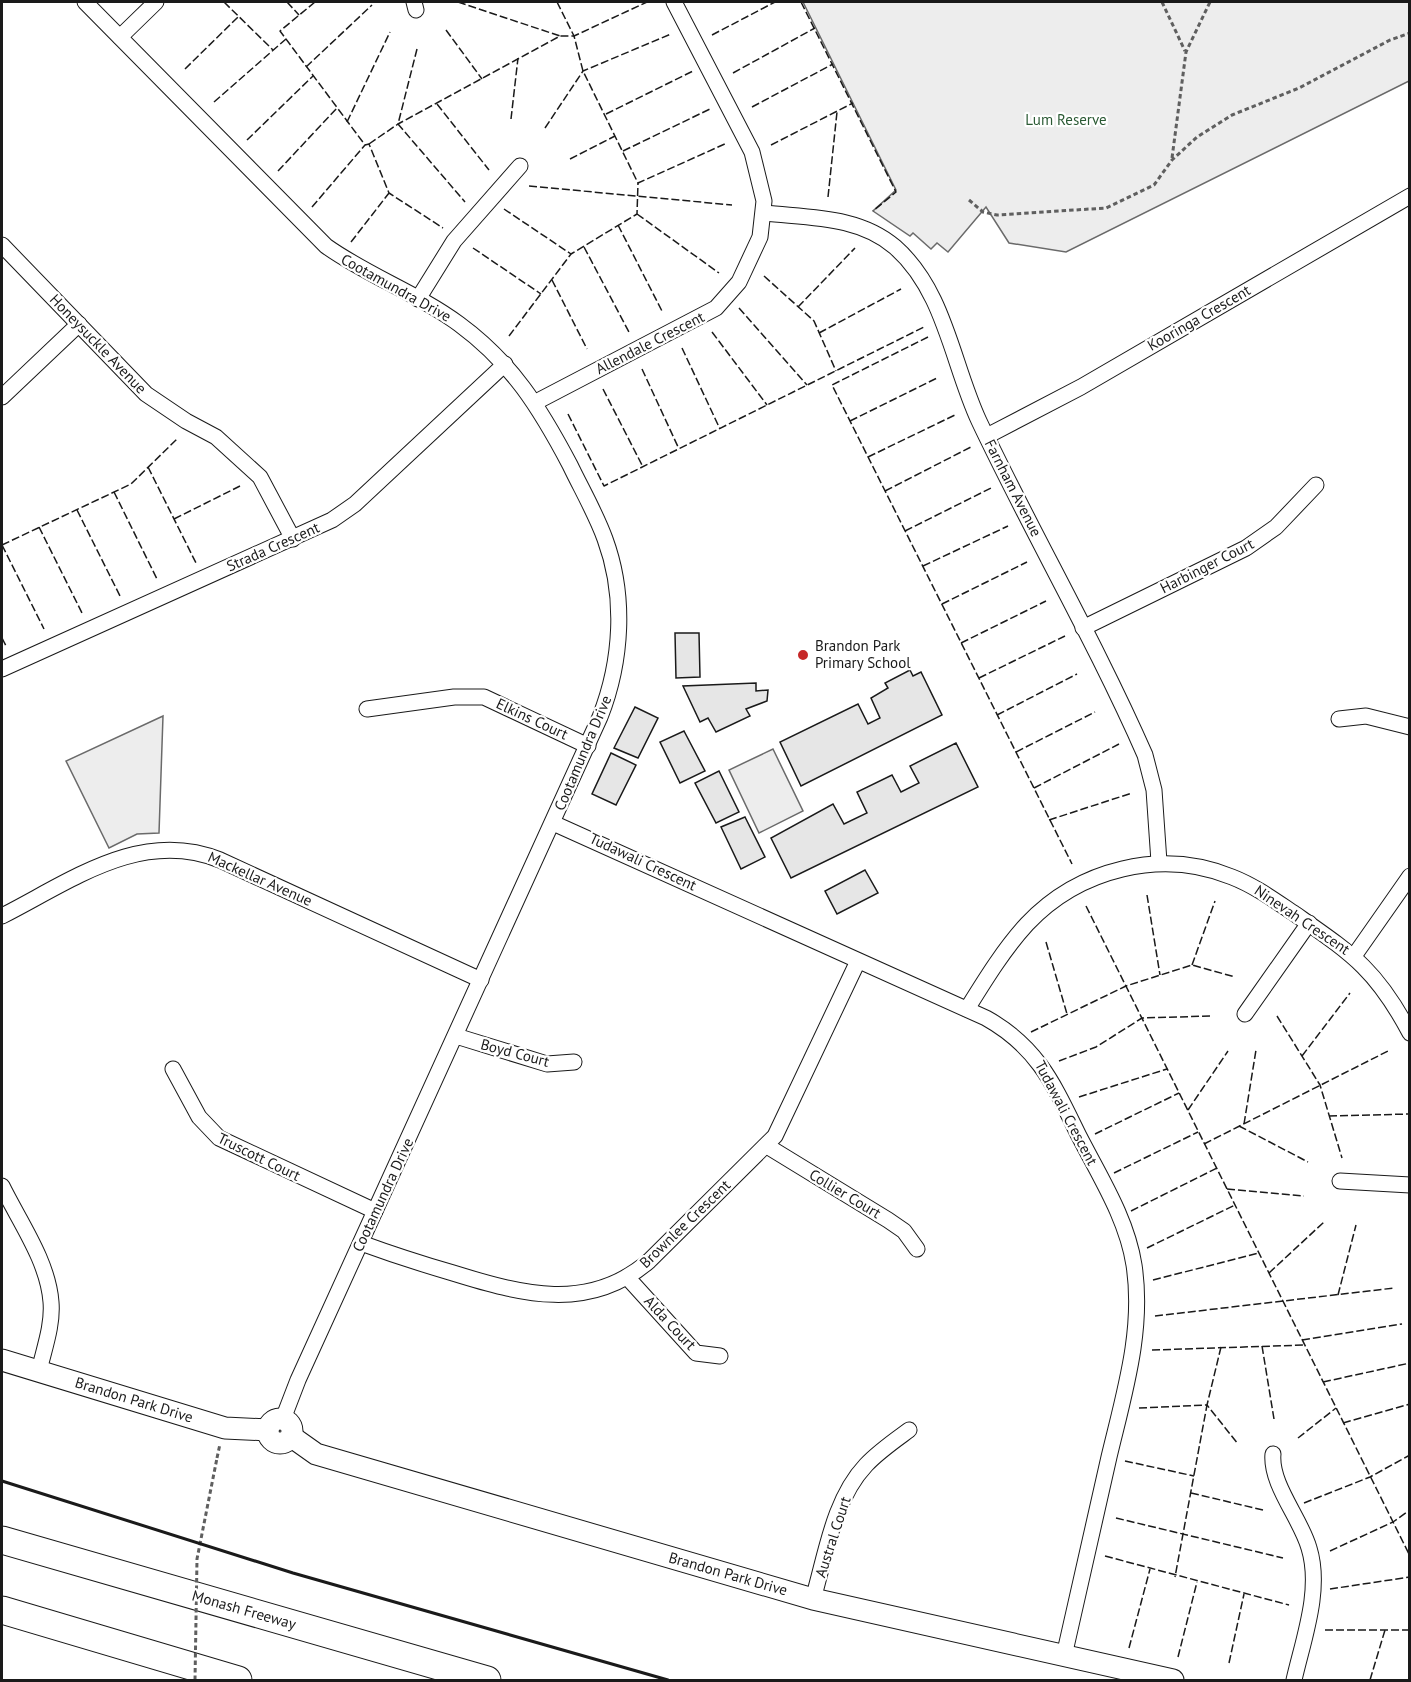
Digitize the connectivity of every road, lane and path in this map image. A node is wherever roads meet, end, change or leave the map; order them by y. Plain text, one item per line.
1 (85, 2) edge
2 (156, 2) edge
3 (674, 2) edge
4 (1162, 2) edge
5 (1210, 2) edge
6 (1410, 33) edge
7 (120, 37) junction
8 (1186, 52) junction
9 (1172, 159) junction
10 (520, 166) dead end
11 (1410, 196) edge
12 (969, 200) dead end
13 (765, 213) junction
14 (2, 245) edge
15 (418, 299) junction
16 (79, 324) junction
17 (505, 364) junction
18 (2, 397) edge
19 (536, 402) junction
20 (987, 436) junction
21 (1316, 485) dead end
22 (293, 539) junction
23 (1083, 628) junction
24 (2, 669) edge
25 (367, 709) dead end
26 (1339, 719) dead end
27 (1410, 727) edge
28 (588, 746) junction
29 (553, 823) junction
30 (1159, 862) junction
31 (1410, 876) edge
32 (2, 916) edge
33 (1308, 923) junction
34 (1354, 956) junction
35 (858, 961) junction
36 (481, 980) junction
37 (967, 1009) junction
38 (1245, 1014) dead end
39 (1410, 1033) edge
40 (456, 1036) junction
41 (574, 1062) dead end
42 (173, 1069) dead end
43 (767, 1146) junction
44 (1340, 1181) dead end
45 (1410, 1185) edge
46 (2, 1186) edge
47 (375, 1211) junction
48 (361, 1243) junction
49 (917, 1249) dead end
50 (627, 1277) junction
51 (720, 1356) dead end
52 (2, 1360) edge
53 (39, 1371) junction
54 (281, 1429) junction
55 (909, 1430) dead end
56 (1273, 1454) dead end
57 (217, 1458) dead end
58 (2, 1540) edge
59 (813, 1599) junction
60 (2, 1610) edge
61 (1064, 1656) junction
62 (195, 1680) edge
63 (238, 1680) edge
64 (488, 1680) edge
65 (1173, 1680) edge
66 (1294, 1680) edge

1 - 7 street, Cootamundra Drive
2 - 7 street
3 - 13 street, Allendale Crescent
4 - 8 path
5 - 8 path
6 - 9 path
7 - 15 street, Cootamundra Drive
8 - 9 path
9 - 12 path
10 - 15 street
11 - 20 street, Kooringa Crescent
13 - 19 street, Allendale Crescent
13 - 20 street, Farnham Avenue
14 - 16 street, Honeysuckle Avenue
15 - 17 street, Cootamundra Drive
16 - 18 street
16 - 22 street, Honeysuckle Avenue
17 - 19 street, Cootamundra Drive
17 - 22 street, Strada Crescent
19 - 28 street, Cootamundra Drive
20 - 23 street, Farnham Avenue
21 - 23 street, Harbinger Court
22 - 24 street, Strada Crescent
23 - 30 street, Farnham Avenue
25 - 28 street, Elkins Court
26 - 27 street
28 - 29 street, Cootamundra Drive
29 - 35 street, Tudawali Crescent
29 - 36 street, Cootamundra Drive
30 - 33 street, Ninevah Crescent
30 - 37 street, Ninevah Crescent
31 - 34 street
32 - 36 street, Mackellar Avenue
33 - 34 street, Ninevah Crescent
33 - 38 street
34 - 39 street, Ninevah Crescent
35 - 37 street, Tudawali Crescent
35 - 43 street, Brownlee Crescent
36 - 40 street, Cootamundra Drive
37 - 61 street, Tudawali Crescent
40 - 41 street, Boyd Court
40 - 47 street, Cootamundra Drive
42 - 47 street, Truscott Court
43 - 49 street, Collier Court
43 - 50 street, Brownlee Crescent
44 - 45 street
46 - 53 street
47 - 48 street, Cootamundra Drive
48 - 50 street, Brownlee Crescent
48 - 54 street, Cootamundra Drive
50 - 51 street, Alda Court
52 - 53 street, Brandon Park Drive
53 - 54 street, Brandon Park Drive
54 - 59 street, Brandon Park Drive
55 - 59 street, Austral Court
56 - 66 street
57 - 62 path, bridge
58 - 64 highway, Monash Freeway
59 - 61 street, Brandon Park Drive
60 - 63 highway
61 - 65 street, Brandon Park Drive

